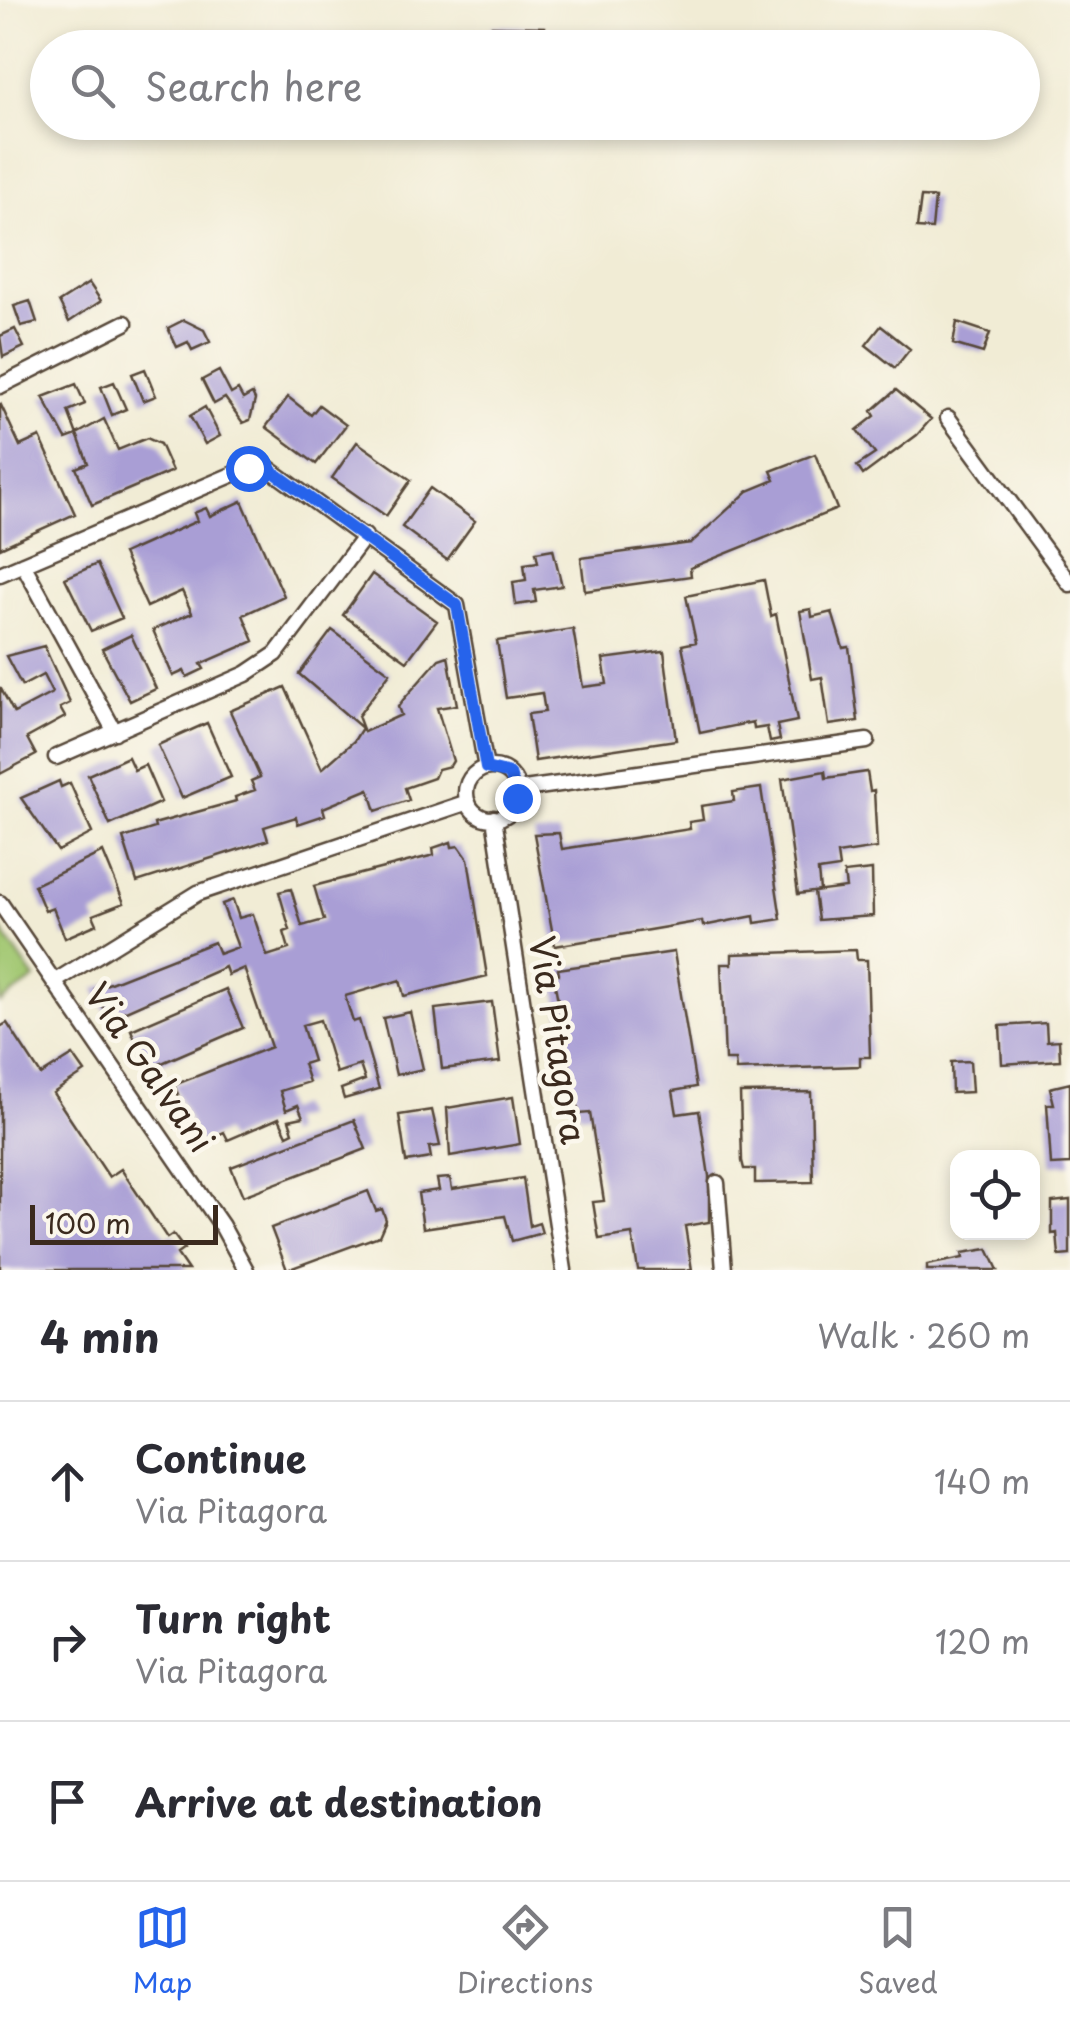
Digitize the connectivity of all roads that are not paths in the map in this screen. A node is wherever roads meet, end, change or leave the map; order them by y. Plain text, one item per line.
1 (126, 323) dead end
2 (0, 386) edge
3 (948, 418) dead end
4 (366, 536) junction
5 (23, 564) junction
6 (0, 574) edge
7 (1070, 584) edge
8 (115, 732) junction
9 (867, 742) dead end
10 (56, 757) dead end
11 (486, 768) junction
12 (517, 790) junction
13 (468, 802) junction
14 (494, 818) junction
15 (0, 903) edge
16 (54, 982) junction
17 (716, 1183) dead end
18 (246, 1270) edge
19 (564, 1270) edge
20 (724, 1270) edge

1 - 2 street
3 - 7 street
4 - 5 street
4 - 8 street
4 - 11 street
5 - 6 street
5 - 8 street
8 - 10 street
9 - 12 street
11 - 12 street
11 - 13 street
12 - 14 street
13 - 14 street
13 - 16 street
14 - 19 street, Via Pitagora
15 - 16 street, Via Galvani
16 - 18 street, Via Galvani
17 - 20 street

